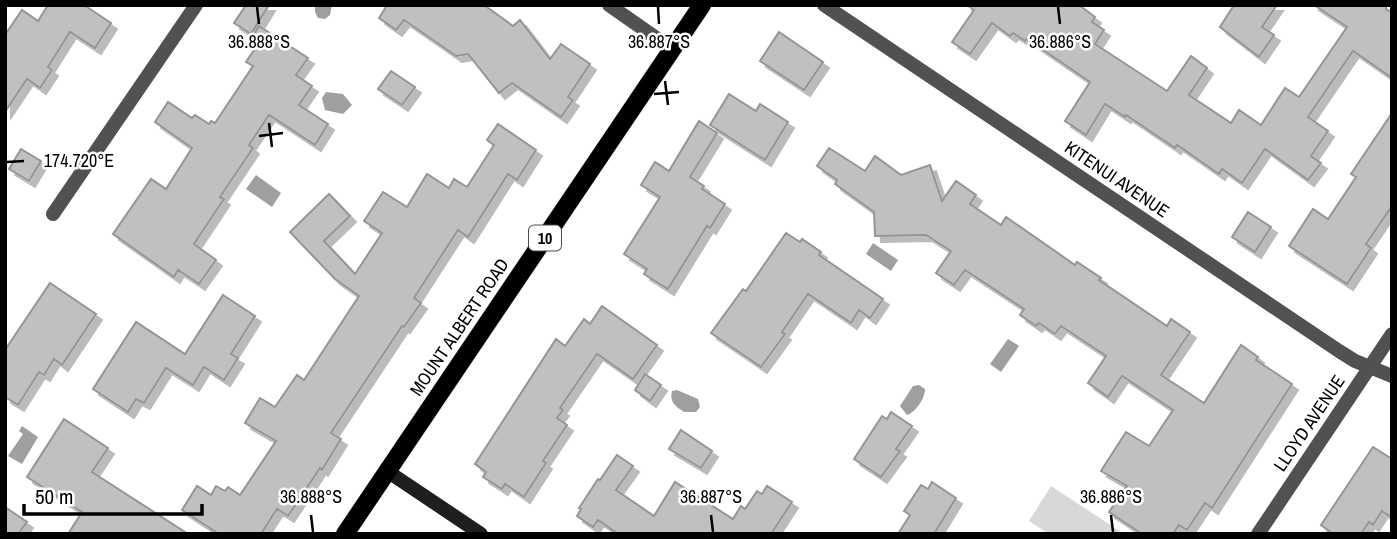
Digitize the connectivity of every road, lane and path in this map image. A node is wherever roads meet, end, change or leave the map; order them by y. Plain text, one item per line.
1 (196, 5) edge
2 (609, 5) edge
3 (702, 5) edge
4 (824, 5) edge
5 (672, 49) junction
6 (53, 214) dead end
7 (1392, 334) edge
8 (1370, 366) junction
9 (1392, 376) edge
10 (387, 471) junction
11 (345, 534) edge
12 (481, 534) edge
13 (1258, 534) edge

1 - 6 street
2 - 5 street
3 - 5 main road, MOUNT ALBERT ROAD / 10
4 - 8 street, KITENUI AVENUE
5 - 10 main road, MOUNT ALBERT ROAD / 10
7 - 8 street, LLOYD AVENUE
8 - 9 street, KITENUI AVENUE
8 - 13 street, LLOYD AVENUE
10 - 11 main road, MOUNT ALBERT ROAD / 10
10 - 12 main road

